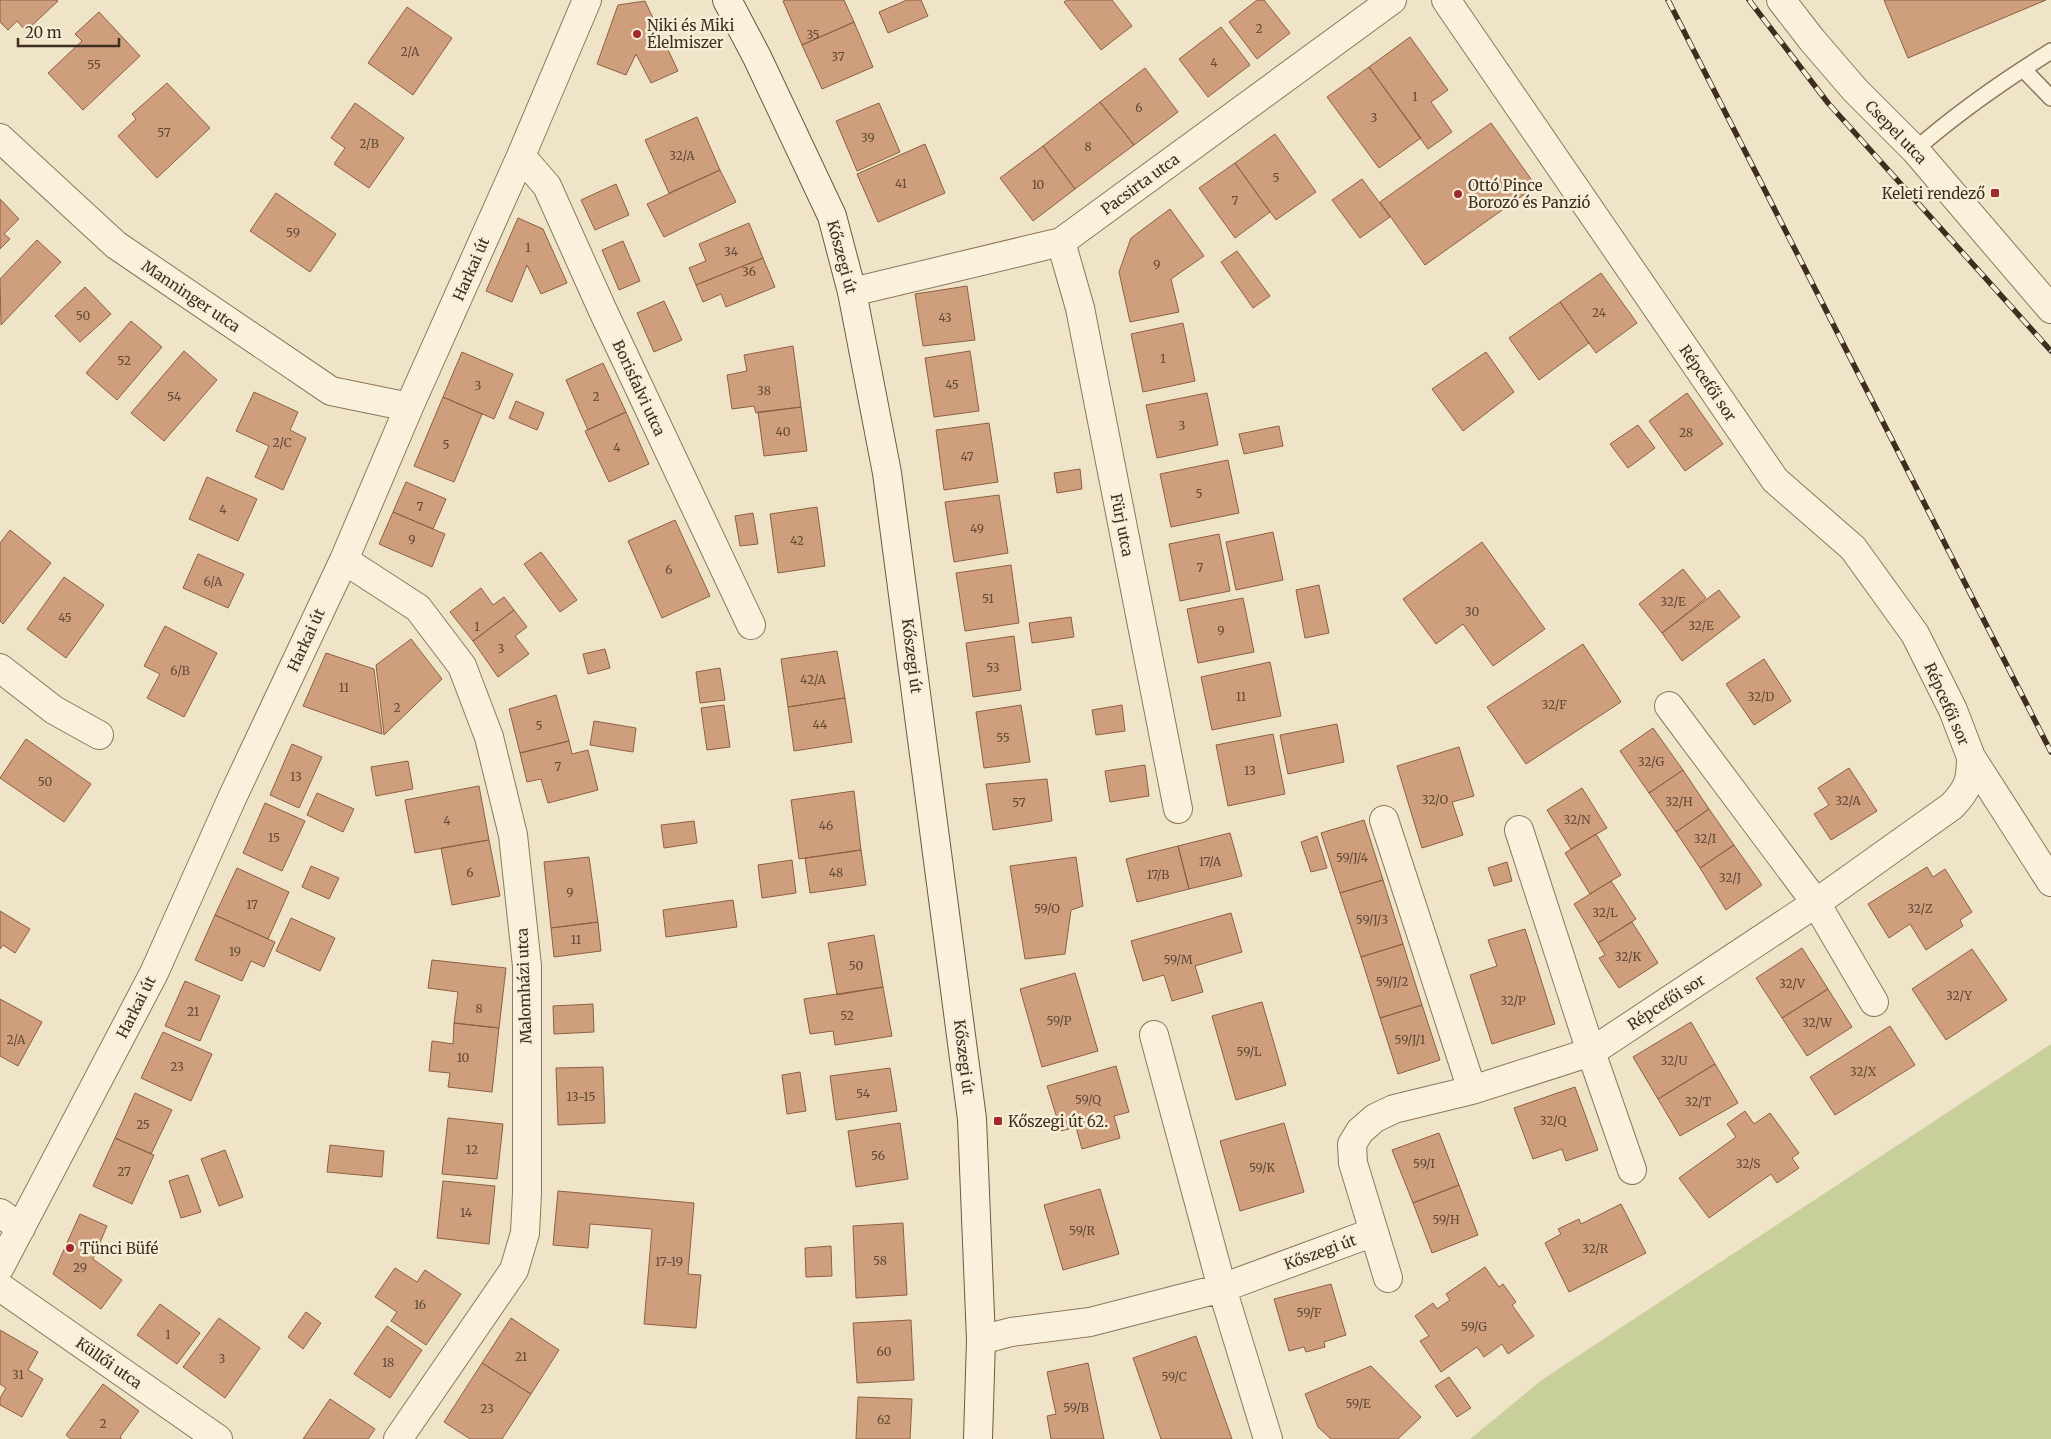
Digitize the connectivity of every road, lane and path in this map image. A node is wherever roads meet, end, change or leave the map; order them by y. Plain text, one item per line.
1 (587, 0) edge
2 (727, 0) edge
3 (1392, 0) edge
4 (1446, 0) edge
5 (1781, 0) edge
6 (2051, 51) edge
7 (2022, 69) junction
8 (2051, 98) edge
9 (0, 138) edge
10 (1915, 150) junction
11 (522, 156) junction
12 (1061, 242) junction
13 (852, 292) junction
14 (2051, 309) edge
15 (408, 407) junction
16 (344, 560) junction
17 (751, 625) dead end
18 (0, 668) edge
19 (1669, 706) dead end
20 (99, 735) dead end
21 (1971, 758) junction
22 (1178, 809) dead end
23 (1384, 820) dead end
24 (1519, 830) dead end
25 (2051, 882) edge
26 (1816, 903) junction
27 (1874, 1002) dead end
28 (1154, 1035) dead end
29 (1591, 1052) junction
30 (1472, 1090) junction
31 (1632, 1170) dead end
32 (10, 1221) edge
33 (1374, 1232) junction
34 (0, 1267) edge
35 (1388, 1278) dead end
36 (0, 1286) edge
37 (1222, 1288) junction
38 (981, 1340) junction
39 (218, 1439) edge
40 (398, 1439) edge
41 (978, 1439) edge
42 (1268, 1439) edge

1 - 11 street, Harkai út
2 - 13 street, Kőszegi út
3 - 12 street, Pacsirta utca
4 - 21 street, Répcefői sor
5 - 10 street, Csepel utca
6 - 7 lane
7 - 8 lane
7 - 10 lane
9 - 15 street, Manninger utca
10 - 14 street, Csepel utca
11 - 15 street, Harkai út
11 - 17 street, Borisfalvi utca
12 - 13 street, Pacsirta utca
12 - 22 street, Fürj utca
13 - 38 street, Kőszegi út
15 - 16 street, Harkai út
16 - 32 street, Harkai út
16 - 40 street, Malomházi utca
18 - 20 street
19 - 26 street
21 - 25 street, Répcefői sor
21 - 26 street, Répcefői sor
23 - 30 street
24 - 29 street
26 - 27 street
26 - 29 street, Répcefői sor
28 - 37 street
29 - 30 street, Répcefői sor
29 - 31 street
30 - 33 street, Kőszegi út
32 - 34 street, Harkai út
33 - 35 street
33 - 37 street, Kőszegi út
36 - 39 street, Küllői utca
37 - 38 street, Kőszegi út
37 - 42 street
38 - 41 street, Kőszegi út

